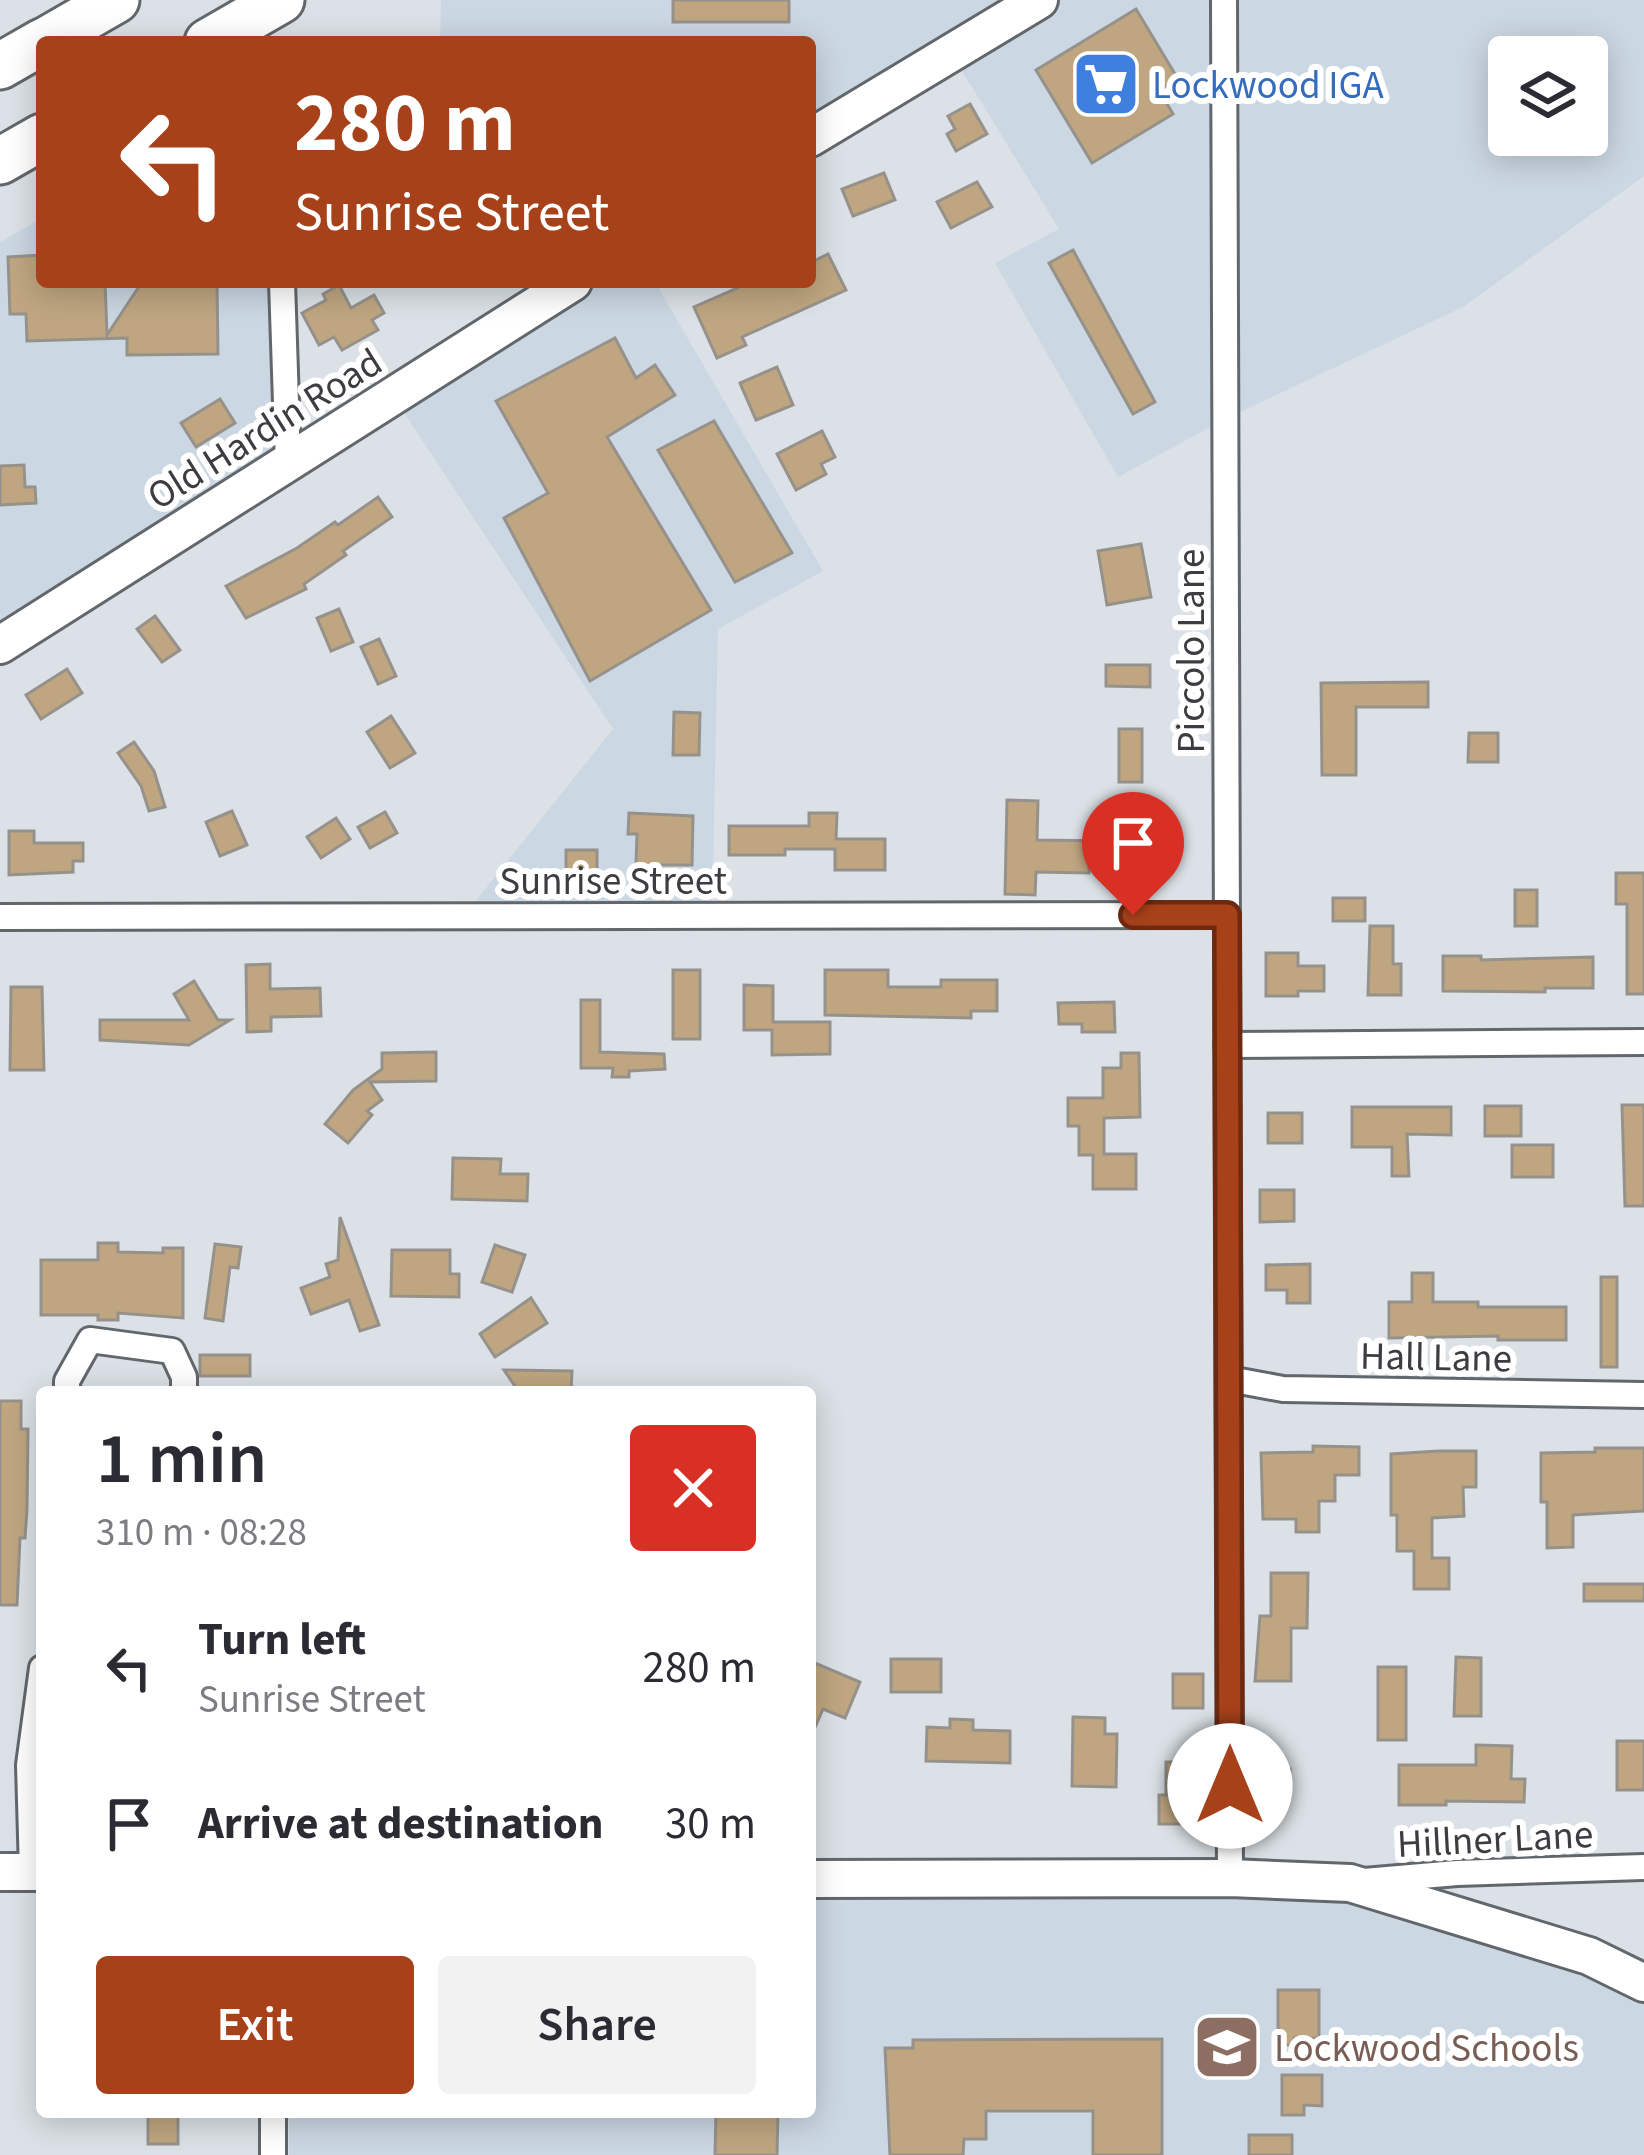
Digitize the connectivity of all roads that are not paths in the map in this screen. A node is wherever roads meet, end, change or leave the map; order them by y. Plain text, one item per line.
1 (116, 0) edge
2 (281, 0) edge
3 (1039, 0) edge
4 (1224, 0) edge
5 (53, 36) edge
6 (218, 36) edge
7 (36, 45) edge
8 (0, 66) edge
9 (816, 134) edge
10 (36, 140) edge
11 (0, 161) edge
12 (282, 288) edge
13 (564, 288) edge
14 (288, 463) junction
15 (0, 644) edge
16 (1227, 915) junction
17 (0, 917) edge
18 (1644, 1042) edge
19 (1227, 1045) junction
20 (1228, 1378) junction
21 (67, 1386) edge
22 (184, 1386) edge
23 (1644, 1395) edge
24 (35, 1765) edge
25 (1644, 1867) edge
26 (25, 1872) edge
27 (1230, 1878) junction
28 (816, 1879) edge
29 (1350, 1883) junction
30 (1644, 1983) edge
31 (273, 2118) edge
32 (273, 2155) edge

1 - 5 highway
2 - 6 highway
3 - 9 main road
4 - 16 street, Piccolo Lane
7 - 8 highway
10 - 11 highway
12 - 14 street
13 - 14 main road, Old Hardin Road
14 - 15 main road, Old Hardin Road
16 - 17 street, Sunrise Street
16 - 19 street, Piccolo Lane
18 - 19 street
19 - 20 street, Piccolo Lane
20 - 23 street, Hall Lane
20 - 27 street, Piccolo Lane
21 - 22 street
24 - 26 street
25 - 29 street, Hillner Lane
27 - 28 main road
27 - 29 main road
29 - 30 main road
31 - 32 street

